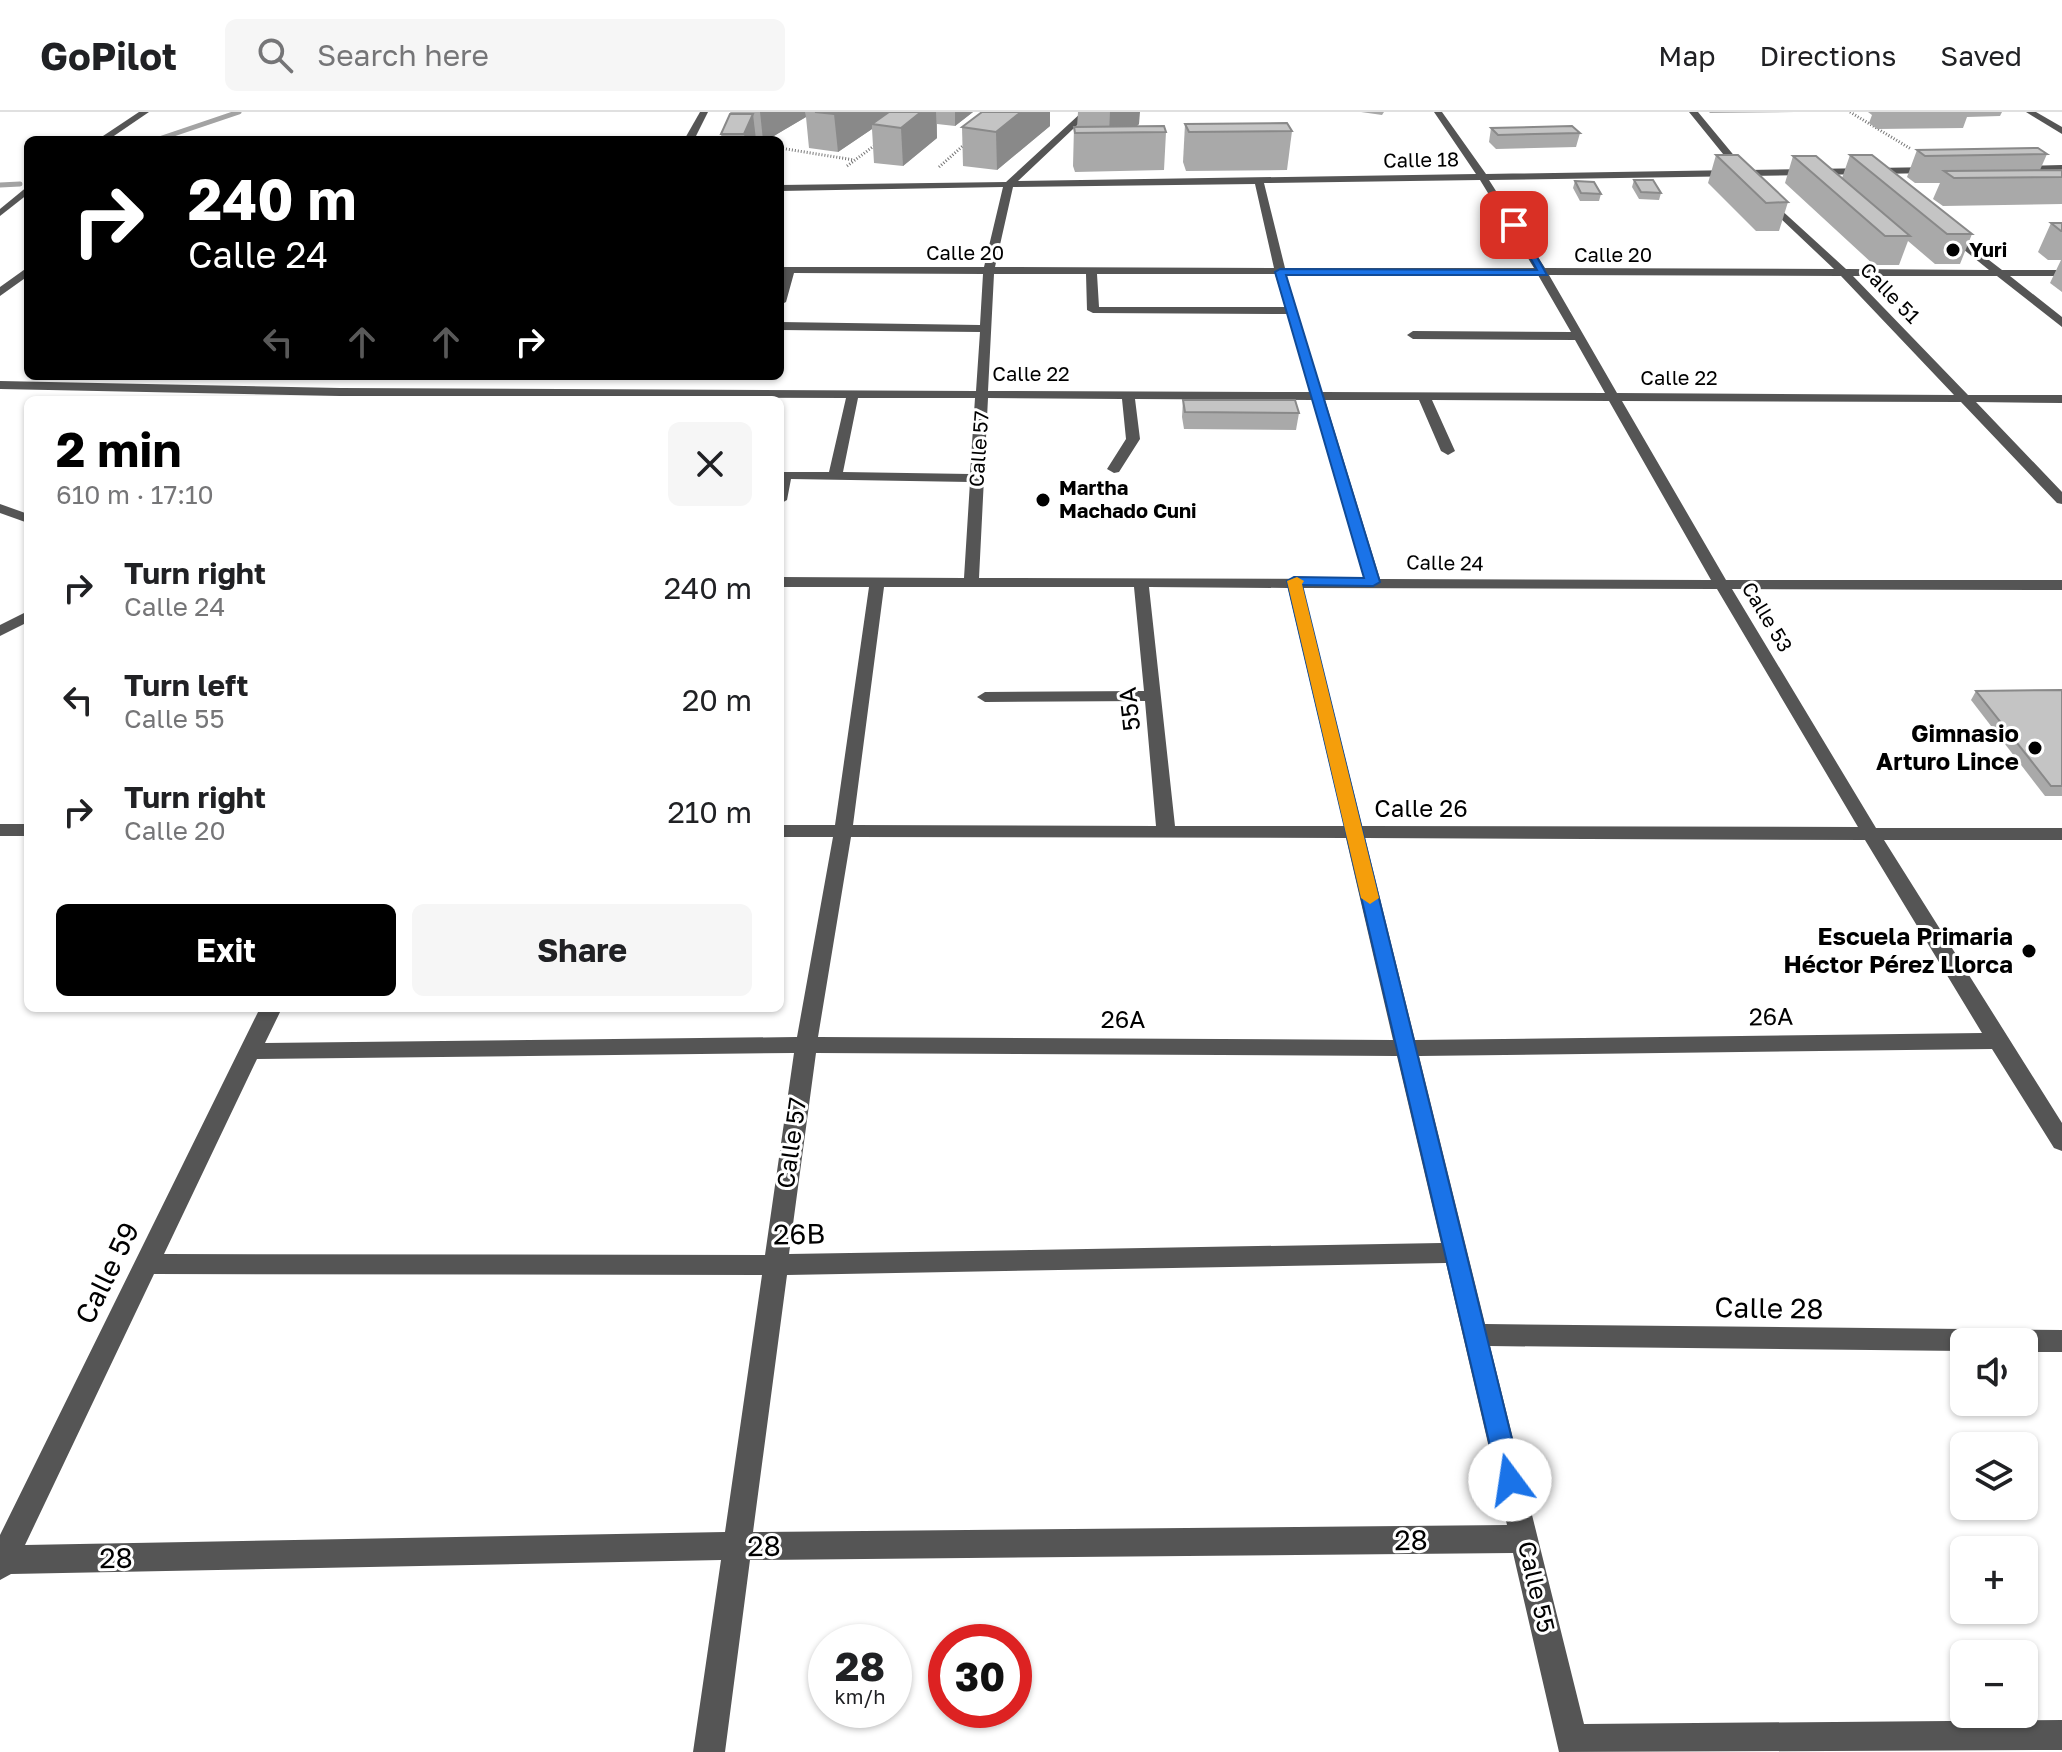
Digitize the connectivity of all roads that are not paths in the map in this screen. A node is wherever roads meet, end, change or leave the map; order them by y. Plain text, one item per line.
1 (145, 112) edge
2 (704, 112) edge
3 (1087, 112) edge
4 (1438, 112) edge
5 (1693, 112) edge
6 (2030, 112) edge
7 (2062, 131) edge
8 (108, 136) edge
9 (691, 136) edge
10 (2023, 168) junction
11 (2062, 168) edge
12 (2009, 169) edge
13 (1942, 170) edge
14 (1868, 171) junction
15 (1744, 173) junction
16 (1485, 177) junction
17 (1880, 180) edge
18 (2039, 180) edge
19 (1259, 181) junction
20 (1009, 184) junction
21 (784, 188) edge
22 (24, 192) edge
23 (15, 212) dead end
24 (0, 213) edge
25 (1941, 227) edge
26 (784, 270) edge
27 (989, 271) junction
28 (1091, 272) junction
29 (1280, 272) junction
30 (24, 273) edge
31 (1543, 273) junction
32 (1844, 273) junction
33 (2002, 273) junction
34 (2062, 273) edge
35 (0, 275) edge
36 (24, 275) edge
37 (0, 293) edge
38 (1291, 311) junction
39 (2062, 323) edge
40 (784, 326) edge
41 (986, 329) junction
42 (1413, 335) dead end
43 (1576, 336) junction
44 (91, 380) edge
45 (0, 385) edge
46 (82, 389) junction
47 (853, 393) junction
48 (983, 393) junction
49 (1128, 394) junction
50 (1316, 395) junction
51 (337, 396) edge
52 (576, 396) edge
53 (754, 396) edge
54 (1424, 396) junction
55 (1612, 398) junction
56 (1964, 399) junction
57 (2062, 399) edge
58 (1448, 451) dead end
59 (1114, 469) dead end
60 (835, 476) junction
61 (977, 478) junction
62 (784, 480) edge
63 (2062, 500) edge
64 (0, 508) edge
65 (24, 517) edge
66 (1141, 581) junction
67 (1294, 581) junction
68 (784, 582) edge
69 (971, 582) junction
70 (1373, 582) junction
71 (877, 583) junction
72 (1722, 585) junction
73 (2062, 585) edge
74 (24, 618) edge
75 (0, 631) edge
76 (1153, 696) junction
77 (985, 697) dead end
78 (0, 830) edge
79 (24, 830) edge
80 (784, 831) edge
81 (843, 831) junction
82 (1166, 832) junction
83 (1354, 832) junction
84 (1871, 834) junction
85 (2062, 834) edge
86 (269, 1012) edge
87 (1997, 1041) junction
88 (806, 1045) junction
89 (1406, 1048) junction
90 (249, 1051) junction
91 (2062, 1142) edge
92 (1455, 1253) junction
93 (144, 1264) junction
94 (776, 1265) junction
95 (1475, 1335) junction
96 (2062, 1341) edge
97 (1524, 1539) junction
98 (736, 1546) junction
99 (2, 1563) edge
100 (2062, 1735) edge
101 (1574, 1746) edge
102 (709, 1752) edge

1 - 8 street
2 - 9 street
3 - 20 street
4 - 16 street, Calle 53
5 - 15 street, Calle 51
6 - 7 street
10 - 11 street
10 - 12 street
10 - 18 street
13 - 14 street, Calle 18
14 - 15 street, Calle 18
14 - 17 street
15 - 16 street, Calle 18
15 - 32 street, Calle 51
16 - 19 street, Calle 18
16 - 31 street, Calle 53
19 - 20 street, Calle 18
19 - 29 street
20 - 21 street, Calle 18
20 - 27 street, Calle 57
22 - 24 street
23 - 24 street
25 - 33 street
26 - 27 street, Calle 20
27 - 28 street, Calle 20
27 - 41 street, Calle 57
28 - 29 street, Calle 20
28 - 38 street
29 - 31 street, Calle 20
29 - 38 street
30 - 35 street
31 - 32 street, Calle 20
31 - 43 street, Calle 53
32 - 33 street, Calle 20
32 - 56 street, Calle 51
33 - 34 street, Calle 20
33 - 39 street
36 - 37 street
38 - 50 street
40 - 41 street
41 - 48 street, Calle 57
42 - 43 street
43 - 55 street, Calle 53
44 - 46 street
45 - 46 street, Calle 22
46 - 51 street, Calle 22
47 - 48 street, Calle 22
47 - 53 street, Calle 22
47 - 60 street
48 - 49 street, Calle 22
48 - 61 street, Calle 57
49 - 50 street, Calle 22
49 - 59 street
50 - 54 street, Calle 22
50 - 70 street
51 - 52 street, Calle 22
52 - 53 street, Calle 22
54 - 55 street, Calle 22
54 - 58 street
55 - 56 street, Calle 22
55 - 72 street, Calle 53
56 - 57 street, Calle 22
56 - 63 street, Calle 51
60 - 61 street
60 - 62 street
61 - 69 street, Calle 57
64 - 65 street
66 - 67 street, Calle 24
66 - 69 street, Calle 24
66 - 76 street, 55A
67 - 70 street, Calle 24
67 - 83 street, Calle 55
68 - 71 street, Calle 24
69 - 71 street, Calle 24
70 - 72 street, Calle 24
71 - 81 street, Calle 57
72 - 73 street, Calle 24
72 - 84 street, Calle 53
74 - 75 street
76 - 77 street
76 - 82 street, 55A
78 - 79 street
80 - 81 street, Calle 26
81 - 82 street, Calle 26
81 - 88 street, Calle 57
82 - 83 street, Calle 26
83 - 84 street, Calle 26
83 - 89 street, Calle 55
84 - 85 street, Calle 26
84 - 87 street, Calle 53
86 - 90 street, Calle 59
87 - 89 street, 26A
87 - 91 street, Calle 53
88 - 89 street, 26A
88 - 90 street, 26A
88 - 94 street, Calle 57
89 - 92 street, Calle 55
90 - 93 street, Calle 59
92 - 94 street, 26B
92 - 95 street, Calle 55
93 - 94 street, 26B
93 - 99 street, Calle 59
94 - 98 street, Calle 57
95 - 96 street, Calle 28
95 - 97 street, Calle 55
97 - 98 street, 28
97 - 101 street, Calle 55
98 - 99 street, 28
98 - 102 street, Calle 57
100 - 101 street

